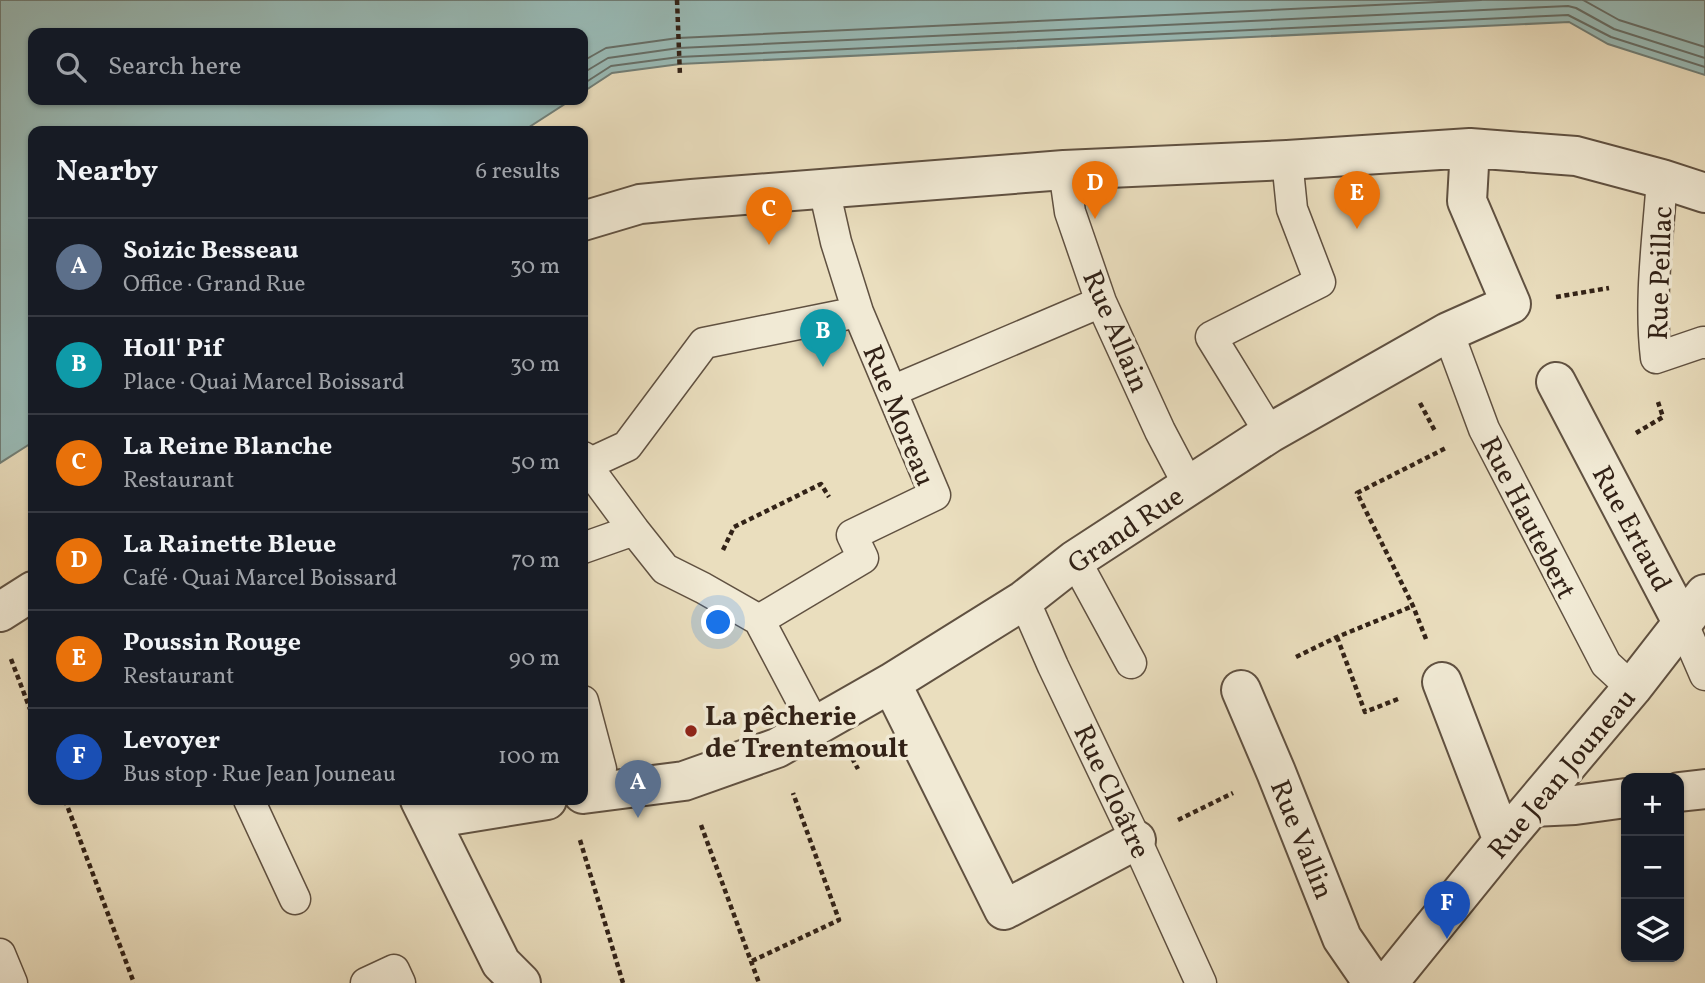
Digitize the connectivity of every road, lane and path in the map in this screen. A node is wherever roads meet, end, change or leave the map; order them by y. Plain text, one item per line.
1 (677, 0) edge
2 (680, 76) dead end
3 (1470, 148) junction
4 (1287, 160) junction
5 (1064, 170) junction
6 (1662, 179) junction
7 (824, 189) junction
8 (1705, 193) edge
9 (588, 220) edge
10 (1611, 288) dead end
11 (1101, 302) junction
12 (1511, 304) junction
13 (858, 312) junction
14 (1448, 332) junction
15 (1705, 342) edge
16 (1556, 382) dead end
17 (892, 391) junction
18 (1484, 429) junction
19 (1270, 433) junction
20 (588, 460) edge
21 (588, 467) edge
22 (1189, 486) junction
23 (634, 530) junction
24 (852, 535) junction
25 (588, 546) edge
26 (1075, 560) junction
27 (703, 588) junction
28 (28, 594) edge
29 (1024, 600) junction
30 (1694, 608) edge
31 (0, 612) edge
32 (759, 620) junction
33 (1338, 637) junction
34 (9, 654) dead end
35 (1296, 657) dead end
36 (1132, 663) dead end
37 (1705, 675) edge
38 (1442, 682) joint
39 (891, 684) junction
40 (1632, 688) junction
41 (1241, 690) dead end
42 (28, 704) edge
43 (588, 720) edge
44 (815, 726) junction
45 (777, 748) junction
46 (1276, 772) junction
47 (684, 781) junction
48 (1705, 789) edge
49 (588, 790) edge
50 (1684, 791) edge
51 (588, 793) edge
52 (1621, 799) edge
53 (67, 805) edge
54 (251, 805) edge
55 (479, 805) edge
56 (582, 805) edge
57 (1532, 807) junction
58 (425, 809) edge
59 (1136, 840) junction
60 (1503, 841) junction
61 (295, 899) dead end
62 (0, 954) edge
63 (752, 961) junction
64 (504, 976) edge
65 (12, 983) edge
66 (134, 983) edge
67 (366, 983) edge
68 (400, 983) edge
69 (623, 983) edge
70 (760, 983) edge
71 (1201, 983) edge
72 (1373, 983) edge
73 (1388, 983) edge

1 - 2 path
3 - 4 street
3 - 6 street
3 - 12 street
4 - 5 street
4 - 19 lane
5 - 7 street
5 - 11 lane, Rue Allain
6 - 8 street
6 - 15 lane, Rue Peillac
7 - 9 street
7 - 13 lane, Rue Moreau
10 - 12 path
11 - 17 lane
11 - 22 lane, Rue Allain
12 - 14 street, Grand Rue
13 - 17 lane, Rue Moreau
13 - 20 lane
14 - 18 lane, Rue Hautebert
14 - 19 street, Grand Rue
16 - 30 street, Rue Ertaud
17 - 24 lane, Rue Moreau
18 - 33 path
18 - 40 lane, Rue Hautebert
19 - 22 street, Grand Rue
21 - 23 lane
22 - 26 street, Grand Rue
23 - 25 lane
23 - 27 lane
24 - 27 path
24 - 32 lane
26 - 29 street, Grand Rue
26 - 36 lane
27 - 32 lane
28 - 31 street
29 - 39 street, Grand Rue
29 - 59 lane, Rue Cloâtre
30 - 37 lane, Rue Ertaud
30 - 40 street, Rue Jean Jouneau
32 - 44 lane
33 - 35 path
33 - 38 path
34 - 42 path
38 - 60 street
39 - 44 street, Grand Rue
39 - 59 street
40 - 57 street, Rue Jean Jouneau
41 - 46 street, Rue Vallin
43 - 49 lane
44 - 45 street, Grand Rue
45 - 47 street, Grand Rue
45 - 63 path
46 - 59 path
46 - 72 street, Rue Vallin
47 - 51 street, Grand Rue
47 - 63 path
48 - 50 street
52 - 57 street
53 - 66 path
54 - 61 lane
55 - 58 street
56 - 69 path
57 - 60 street, Rue Jean Jouneau
58 - 64 street
59 - 71 lane, Rue Cloâtre
60 - 73 street, Rue Jean Jouneau
62 - 65 lane
63 - 70 path
67 - 68 lane

